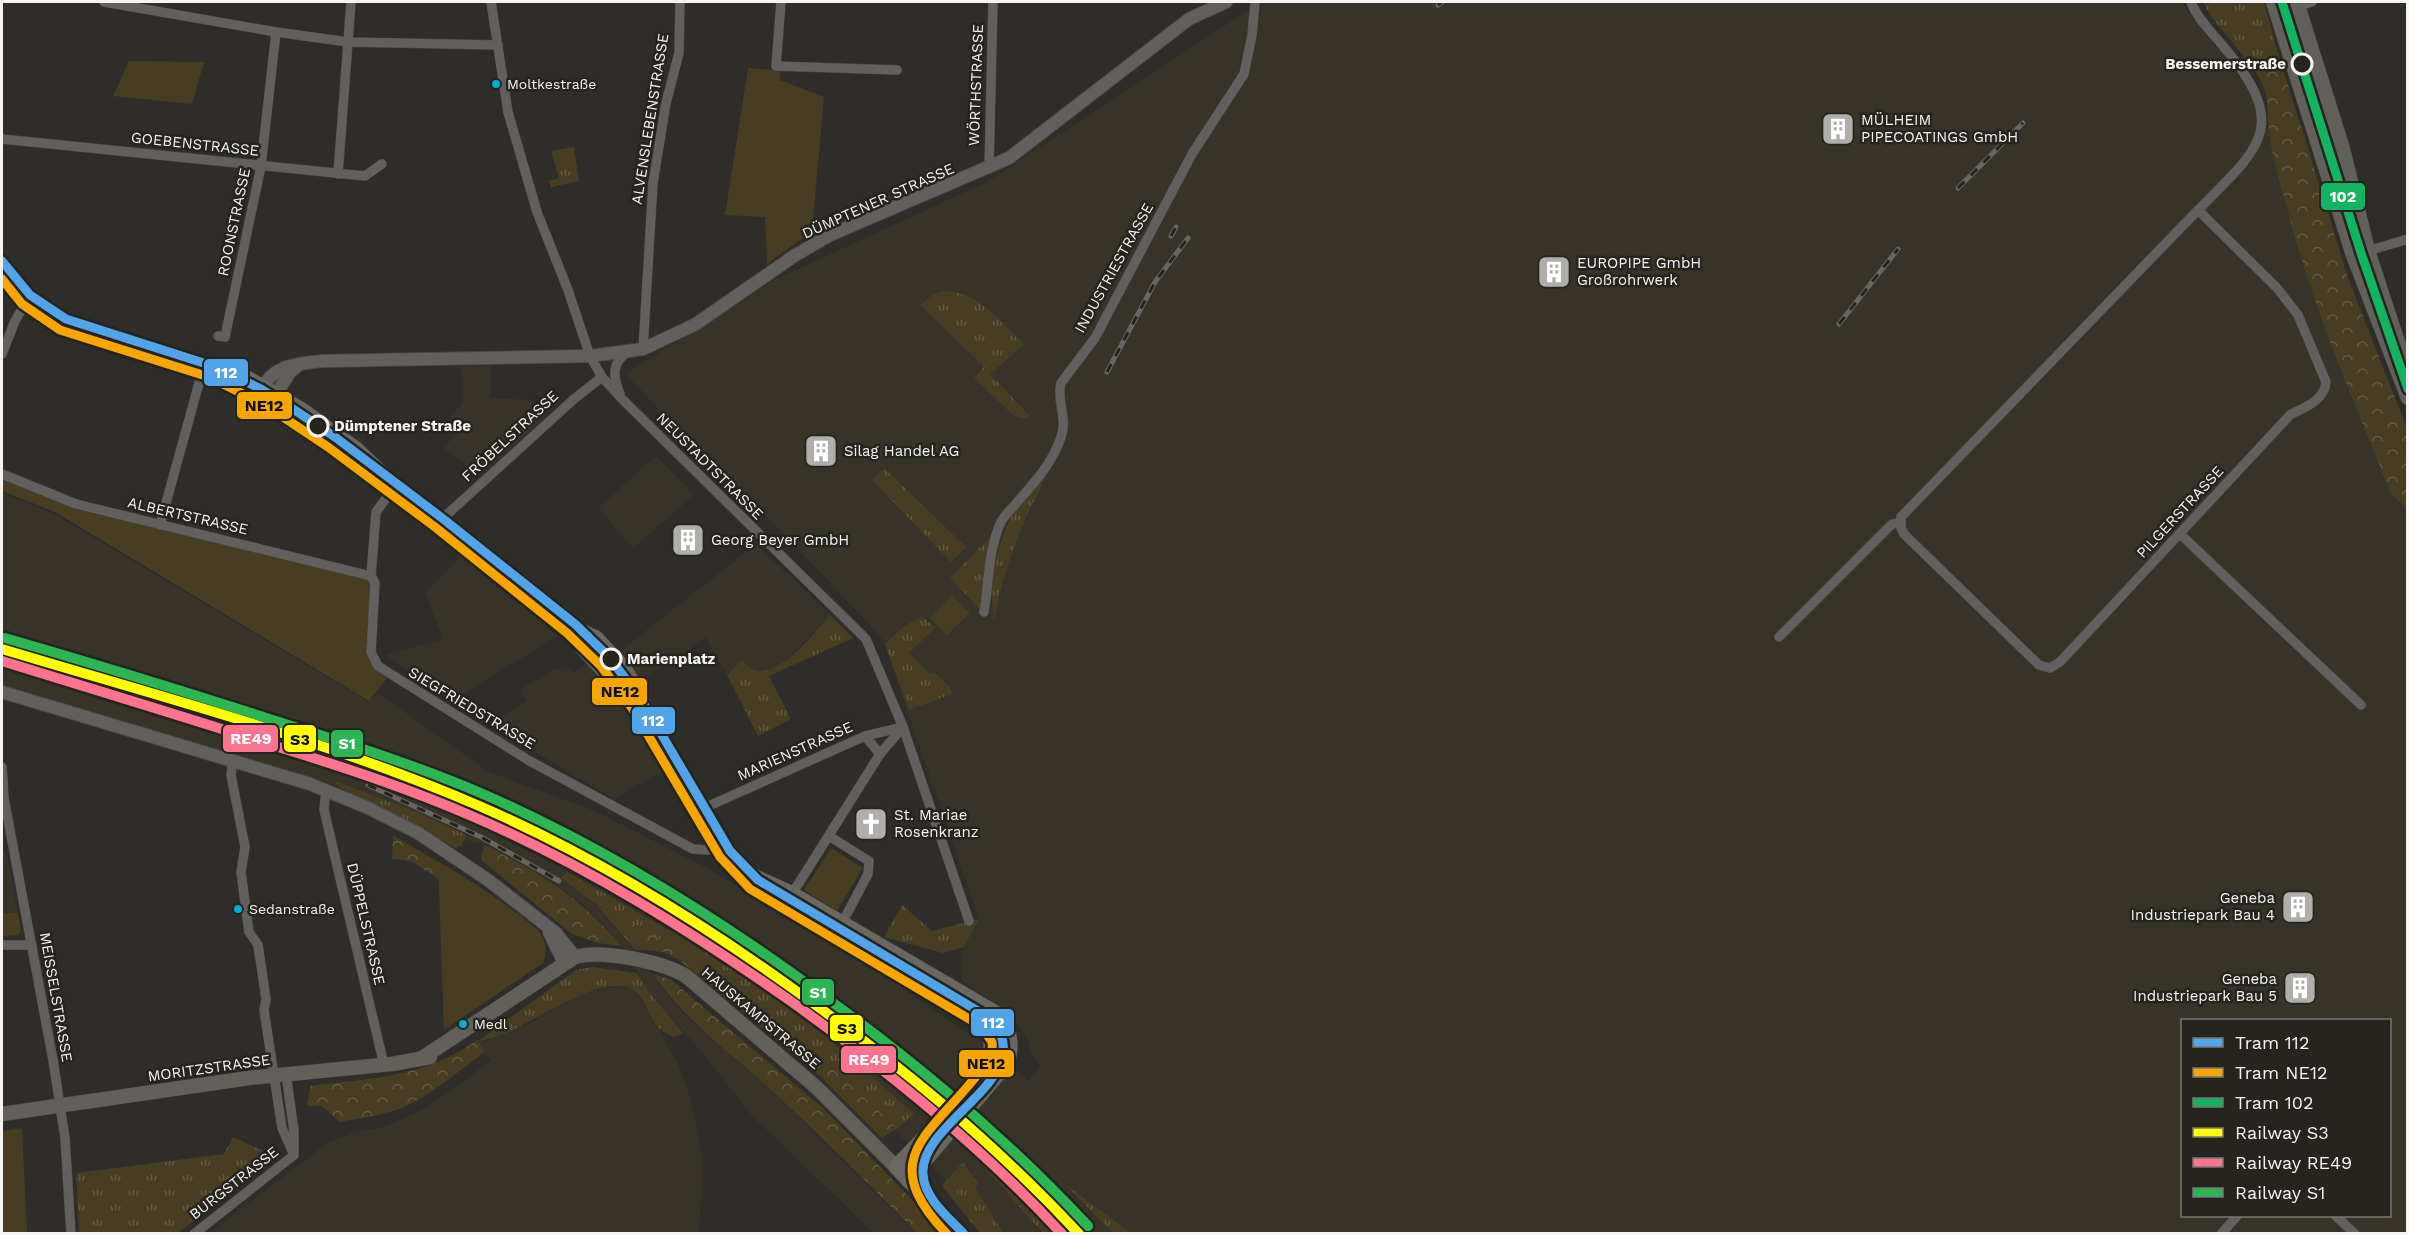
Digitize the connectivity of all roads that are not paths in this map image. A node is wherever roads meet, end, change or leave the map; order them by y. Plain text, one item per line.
1 (104, 2) edge
2 (351, 2) edge
3 (491, 2) edge
4 (680, 2) edge
5 (781, 2) edge
6 (993, 2) edge
7 (1226, 2) edge
8 (1255, 2) edge
9 (2191, 2) edge
10 (2273, 2) edge
11 (2303, 3) edge
12 (276, 32) junction
13 (348, 42) junction
14 (498, 45) junction
15 (897, 70) dead end
16 (2, 139) edge
17 (382, 164) dead end
18 (261, 166) junction
19 (989, 169) junction
20 (338, 174) junction
21 (2198, 210) junction
22 (2408, 239) edge
23 (2368, 251) junction
24 (2353, 255) junction
25 (2, 264) edge
26 (29, 297) junction
27 (218, 336) dead end
28 (643, 349) junction
29 (628, 352) junction
30 (2, 354) edge
31 (590, 356) junction
32 (204, 365) junction
33 (2408, 373) edge
34 (602, 377) junction
35 (266, 396) junction
36 (2408, 398) edge
37 (622, 399) junction
38 (2, 474) edge
39 (395, 486) junction
40 (441, 520) junction
41 (1900, 522) junction
42 (160, 525) junction
43 (2180, 534) junction
44 (371, 576) junction
45 (984, 612) dead end
46 (1779, 637) dead end
47 (2, 692) edge
48 (2361, 705) dead end
49 (903, 727) junction
50 (865, 736) junction
51 (880, 753) junction
52 (233, 761) junction
53 (2, 767) edge
54 (326, 789) junction
55 (3, 798) edge
56 (702, 809) junction
57 (829, 836) junction
58 (716, 848) junction
59 (748, 875) junction
60 (792, 894) junction
61 (969, 921) dead end
62 (841, 925) junction
63 (2, 945) edge
64 (32, 945) junction
65 (569, 960) junction
66 (384, 1065) junction
67 (280, 1075) junction
68 (60, 1106) junction
69 (2, 1114) edge
70 (937, 1136) junction
71 (902, 1174) junction
72 (2235, 1217) edge
73 (2338, 1217) edge
74 (71, 1233) edge
75 (194, 1233) edge
76 (961, 1233) edge
77 (2221, 1233) edge
78 (2355, 1233) edge

1 - 12 street
2 - 13 street
3 - 14 street, NEUSTADTSTRASSE
4 - 28 street, ALVENSLEBENSTRASSE
5 - 15 street
6 - 19 street, WÖRTHSTRASSE
7 - 19 street, DÜMPTENER STRASSE
8 - 45 street, INDUSTRIESTRASSE
9 - 21 street
10 - 24 main road
11 - 23 main road
12 - 13 street
12 - 18 street, ROONSTRASSE
13 - 14 street
13 - 20 street
14 - 31 street, NEUSTADTSTRASSE
16 - 18 street, GOEBENSTRASSE
17 - 20 street, GOEBENSTRASSE
18 - 20 street, GOEBENSTRASSE
18 - 27 street, ROONSTRASSE
19 - 28 street, DÜMPTENER STRASSE
21 - 41 street
21 - 43 street, PILGERSTRASSE
22 - 23 street
23 - 24 street
23 - 33 main road
24 - 36 main road
25 - 26 main road
26 - 30 street
26 - 32 main road
28 - 29 street, DÜMPTENER STRASSE
29 - 31 street, DÜMPTENER STRASSE
29 - 37 street
31 - 34 street, NEUSTADTSTRASSE
31 - 35 street, DÜMPTENER STRASSE
32 - 35 main road
32 - 42 street
34 - 37 street, NEUSTADTSTRASSE
34 - 40 street, FRÖBELSTRASSE
35 - 39 main road
37 - 49 street, NEUSTADTSTRASSE
38 - 42 street, ALBERTSTRASSE
39 - 40 main road
39 - 44 street, SIEGFRIEDSTRASSE
40 - 56 main road
41 - 43 street, PILGERSTRASSE
41 - 46 street
42 - 44 street, ALBERTSTRASSE
43 - 48 street
44 - 58 street, SIEGFRIEDSTRASSE
47 - 52 street
49 - 50 street, MARIENSTRASSE
49 - 51 street
49 - 61 street, NEUSTADTSTRASSE
50 - 51 street
50 - 56 street, MARIENSTRASSE
51 - 57 street
52 - 54 street
52 - 67 street
53 - 55 street, MEISSELSTRASSE
54 - 65 street
54 - 66 street, DÜPPELSTRASSE
55 - 64 street, MEISSELSTRASSE
56 - 58 main road
57 - 60 street
57 - 62 street
58 - 59 main road
59 - 60 main road
59 - 70 main road
60 - 62 main road
62 - 70 main road
63 - 64 street
64 - 68 street, MEISSELSTRASSE
65 - 66 main road, MORITZSTRASSE
65 - 71 main road, HAUSKAMPSTRASSE
66 - 67 main road, MORITZSTRASSE
67 - 68 main road, MORITZSTRASSE
67 - 75 street, BURGSTRASSE
68 - 69 main road, MORITZSTRASSE
68 - 74 street, MEISSELSTRASSE
70 - 71 main road
71 - 76 main road
72 - 77 street
73 - 78 street

